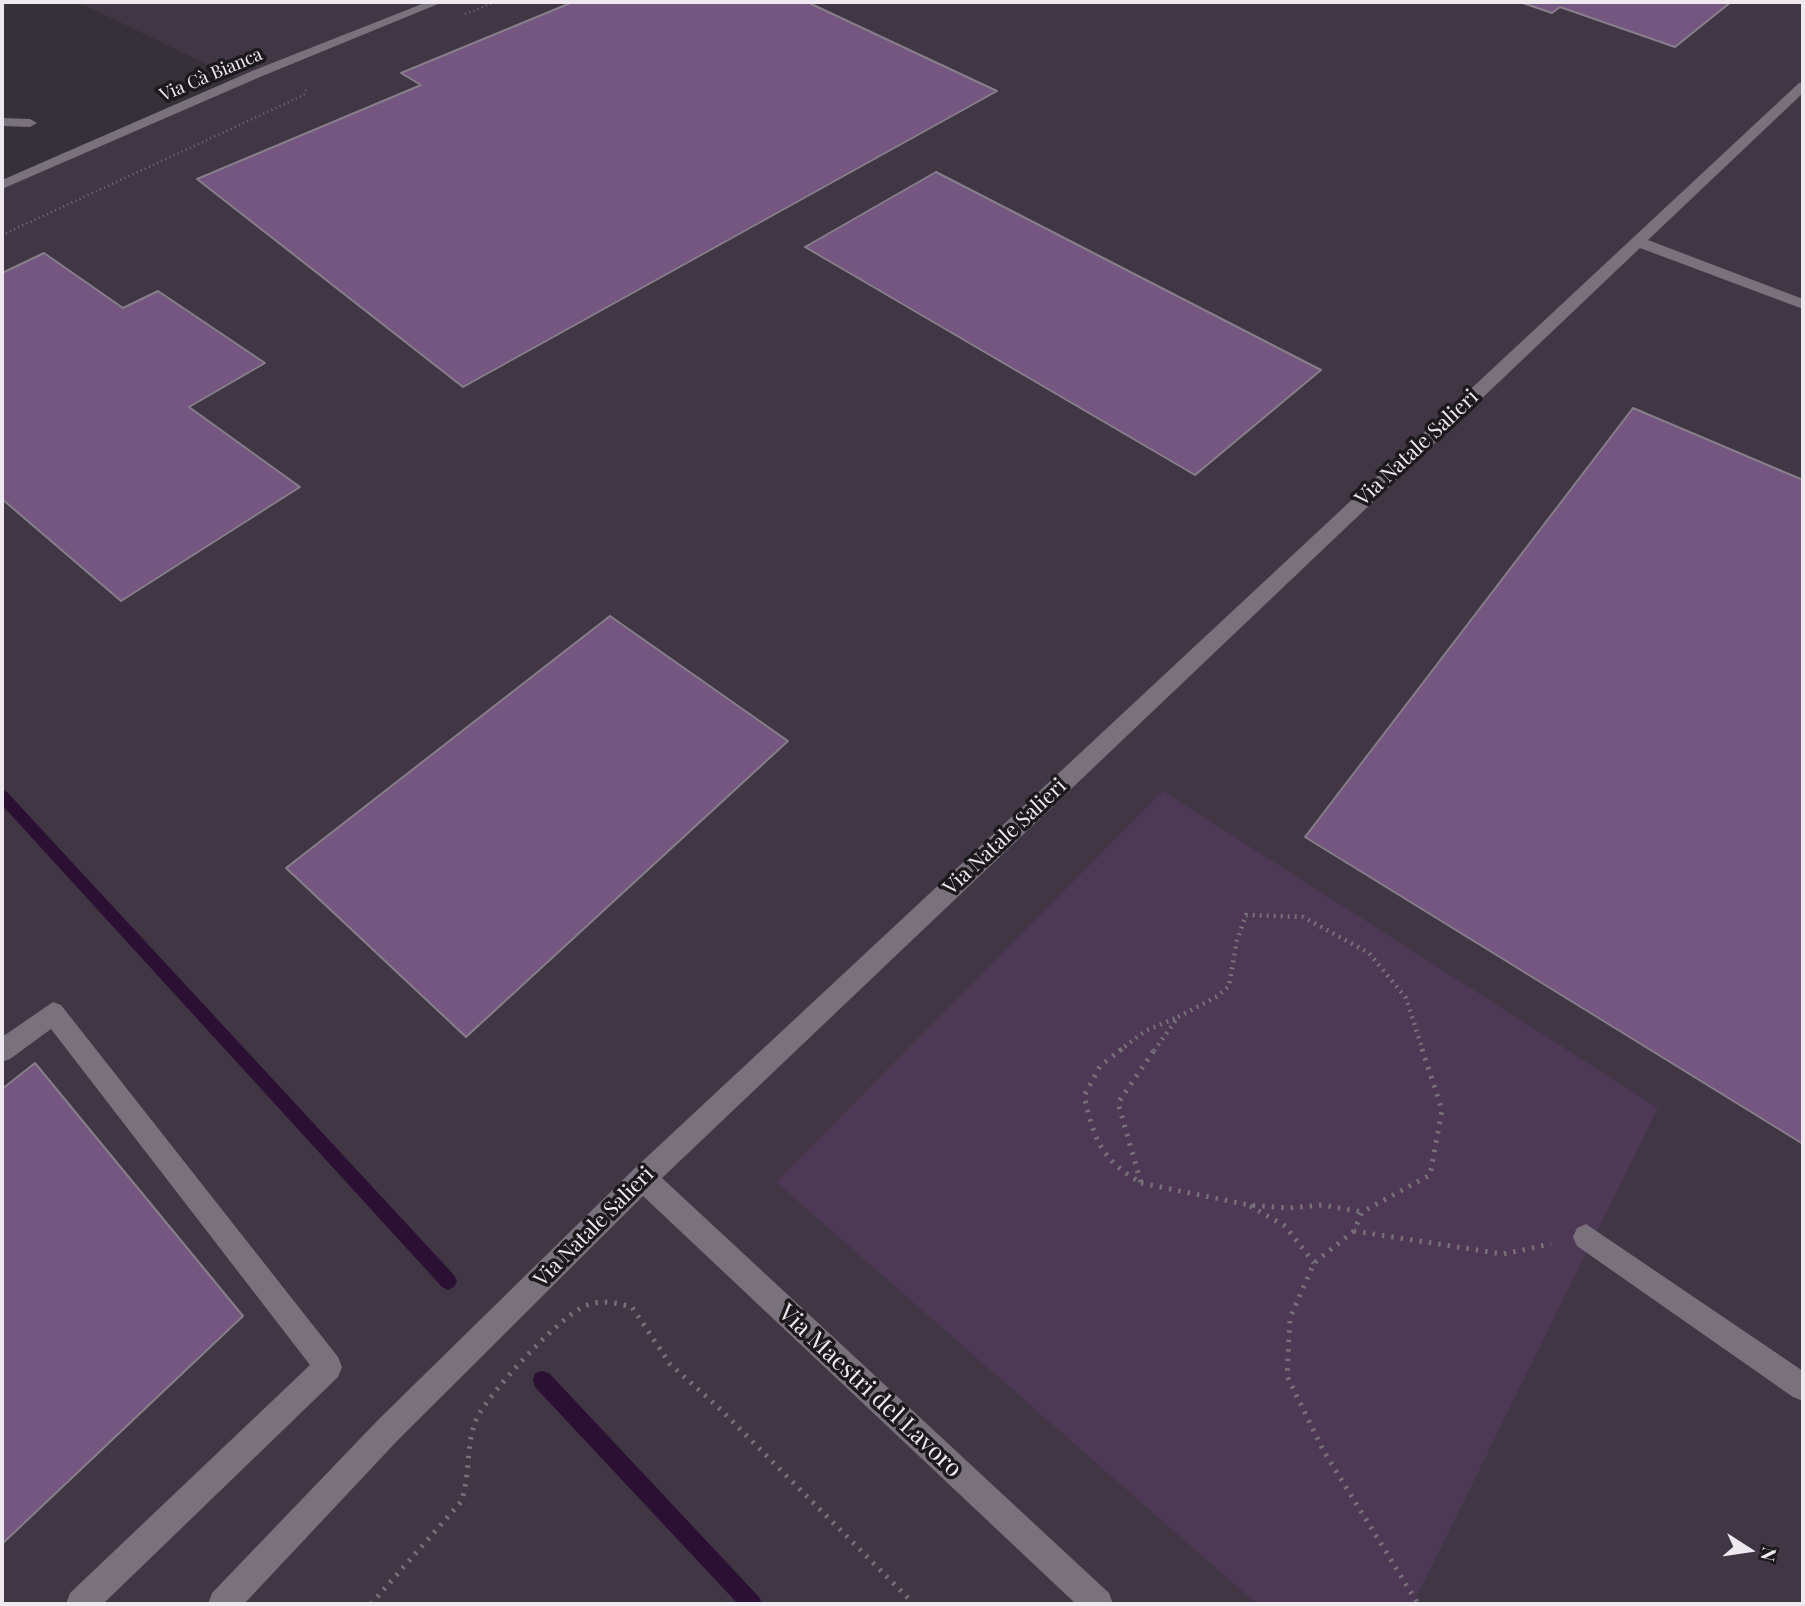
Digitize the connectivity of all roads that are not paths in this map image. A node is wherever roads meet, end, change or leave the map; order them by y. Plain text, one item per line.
1 (437, 2) edge
2 (1803, 86) edge
3 (2, 122) edge
4 (30, 123) dead end
5 (2, 185) edge
6 (1636, 241) junction
7 (1803, 304) edge
8 (2, 1051) edge
9 (643, 1178) junction
10 (1586, 1237) road end
11 (1803, 1387) edge
12 (81, 1604) edge
13 (223, 1604) edge
14 (1098, 1604) edge

1 - 5 street, Via Cà Bianca
2 - 6 street, Via Natale Salieri
3 - 4 street
6 - 7 street
6 - 9 street, Via Natale Salieri
8 - 12 street
9 - 13 street, Via Natale Salieri
9 - 14 street, Via Maestri del Lavoro
10 - 11 street

